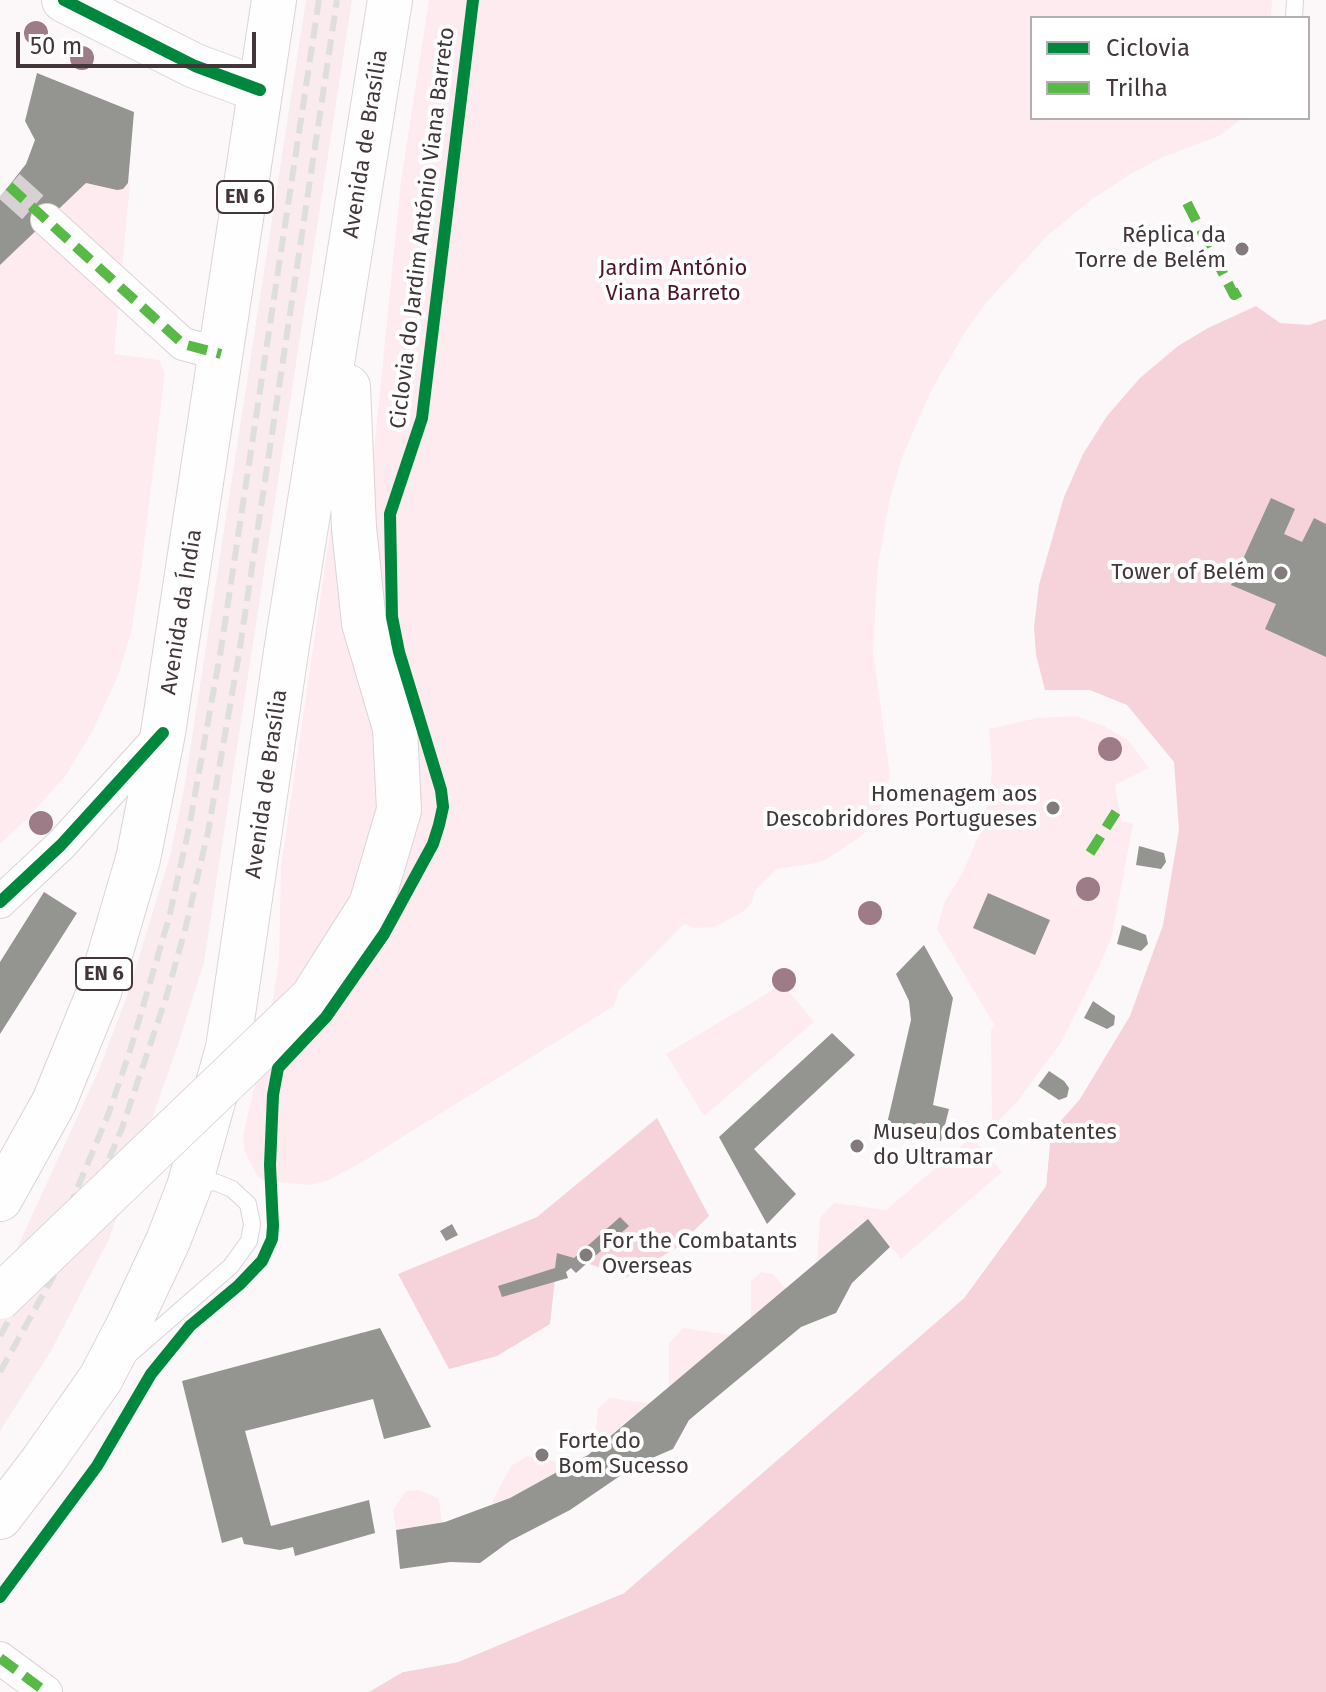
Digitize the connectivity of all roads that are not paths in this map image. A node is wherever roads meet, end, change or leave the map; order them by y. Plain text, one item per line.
1 (64, 0) edge
2 (274, 0) edge
3 (390, 0) edge
4 (260, 90) junction
5 (47, 220) tunnel mouth
6 (350, 246) junction
7 (221, 354) junction
8 (163, 733) junction
9 (0, 902) edge
10 (189, 1187) junction
11 (0, 1199) edge
12 (0, 1297) edge
13 (101, 1378) junction
14 (0, 1517) edge
15 (0, 1658) edge
16 (46, 1692) edge

1 - 4 main road
2 - 4 main road, Avenida da Índia / EN 6
3 - 6 main road, Avenida de Brasília
4 - 7 main road, Avenida da Índia / EN 6
5 - 7 street
6 - 10 main road, Avenida de Brasília
6 - 12 main road, bridge
7 - 8 main road, Avenida da Índia / EN 6
8 - 9 street
8 - 11 main road, Avenida da Índia / EN 6
10 - 13 main road, Avenida de Brasília
10 - 13 lane
13 - 14 main road, Avenida de Brasília
15 - 16 street

